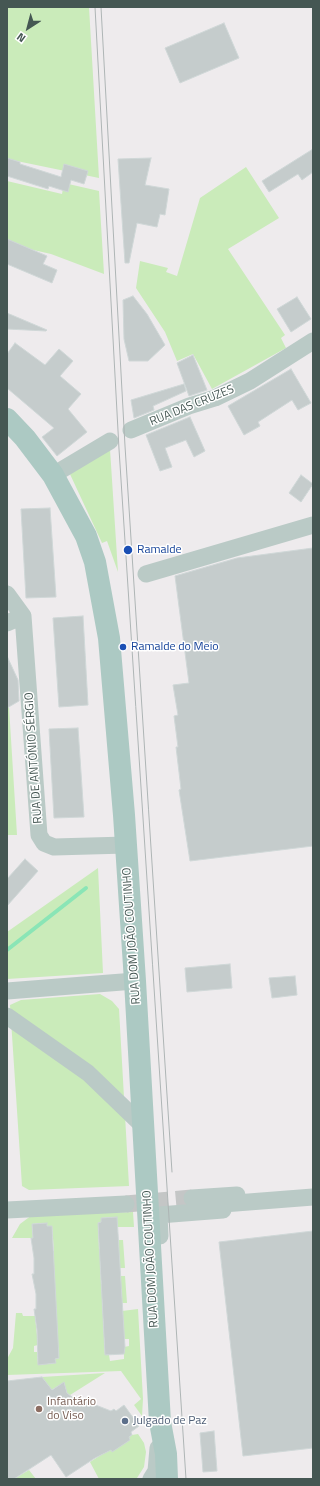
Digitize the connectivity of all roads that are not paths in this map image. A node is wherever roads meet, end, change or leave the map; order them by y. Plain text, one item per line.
1 (313, 341) edge
2 (7, 419) edge
3 (131, 430) dead end
4 (110, 441) dead end
5 (53, 475) junction
6 (313, 525) edge
7 (146, 574) dead end
8 (7, 594) edge
9 (23, 616) junction
10 (7, 623) edge
11 (126, 845) junction
12 (135, 981) junction
13 (7, 991) edge
14 (7, 1016) edge
15 (143, 1126) junction
16 (313, 1189) edge
17 (313, 1197) edge
18 (126, 1204) tunnel mouth
19 (193, 1205) junction
20 (7, 1210) edge
21 (151, 1259) junction
22 (160, 1422) junction
23 (151, 1479) edge
24 (167, 1479) edge

1 - 3 street, RUA DAS CRUZES
2 - 5 main road, RUA DOM JOÃO COUTINHO
4 - 5 street
5 - 11 main road, RUA DOM JOÃO COUTINHO
6 - 7 street
8 - 9 street
9 - 10 street
9 - 11 street, RUA DE ANTÓNIO SÉRGIO
11 - 12 main road, RUA DOM JOÃO COUTINHO
12 - 13 street
12 - 15 main road, RUA DOM JOÃO COUTINHO
14 - 15 street
15 - 21 main road, RUA DOM JOÃO COUTINHO
16 - 19 street
17 - 19 street
18 - 20 street
19 - 21 street
21 - 22 main road, RUA DOM JOÃO COUTINHO
22 - 23 street
22 - 24 main road, RUA DOM JOÃO COUTINHO

